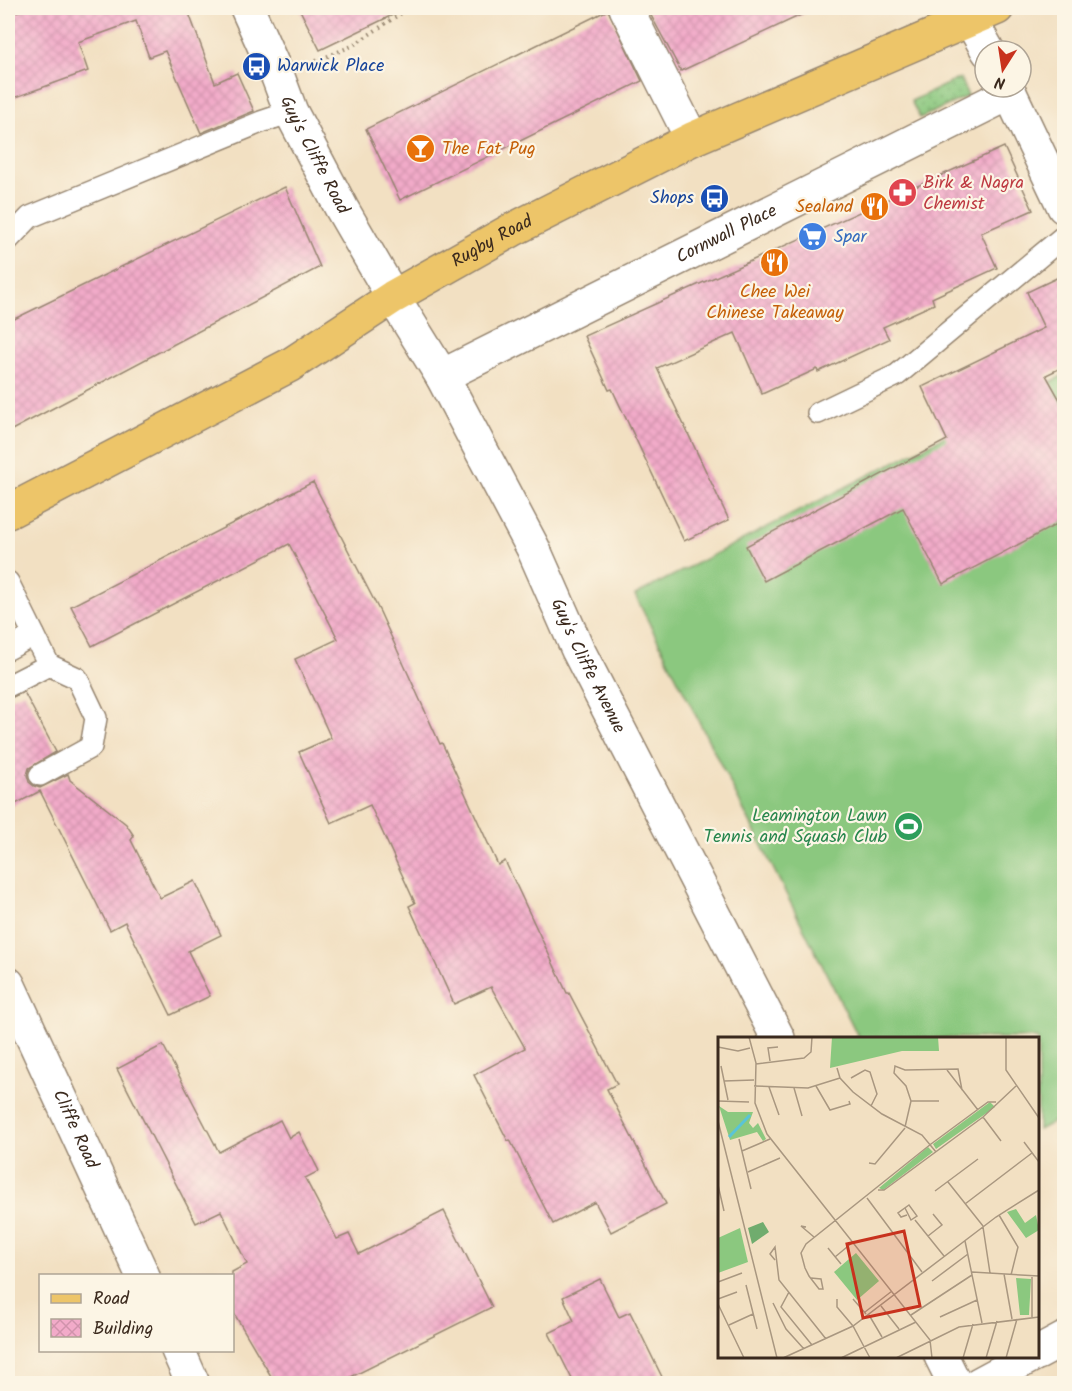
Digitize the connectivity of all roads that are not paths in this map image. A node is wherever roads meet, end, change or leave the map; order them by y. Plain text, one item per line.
1 (247, 8) edge
2 (626, 8) edge
3 (967, 15) edge
4 (981, 39) edge
5 (990, 99) edge
6 (1012, 99) edge
7 (291, 112) junction
8 (692, 139) junction
9 (1065, 207) edge
10 (1065, 236) edge
11 (8, 240) edge
12 (393, 297) junction
13 (442, 376) junction
14 (818, 413) dead end
15 (8, 512) edge
16 (8, 582) edge
17 (14, 612) edge
18 (34, 635) junction
19 (8, 649) edge
20 (50, 665) junction
21 (8, 686) edge
22 (40, 775) dead end
23 (8, 984) edge
24 (777, 1037) edge
25 (143, 1274) edge
26 (1065, 1339) edge
27 (179, 1352) edge
28 (1039, 1352) edge
29 (942, 1358) edge
30 (1027, 1358) edge
31 (193, 1383) edge
32 (955, 1383) edge
33 (979, 1383) edge

1 - 7 street, Guy's Cliffe Road
2 - 8 street
3 - 4 street
3 - 8 main road, Rugby Road
5 - 13 street, Cornwall Place
6 - 9 street, Cornwall Place
7 - 11 lane
7 - 12 street, Guy's Cliffe Road
8 - 12 main road, Rugby Road
10 - 14 lane
12 - 13 street, Guy's Cliffe Avenue
12 - 15 main road, Rugby Road
13 - 24 street, Guy's Cliffe Avenue
16 - 17 lane
17 - 18 lane
18 - 19 lane
18 - 20 lane
20 - 21 lane
20 - 22 lane
23 - 25 street, Cliffe Road
26 - 28 street
27 - 31 street
29 - 32 street
30 - 33 street

